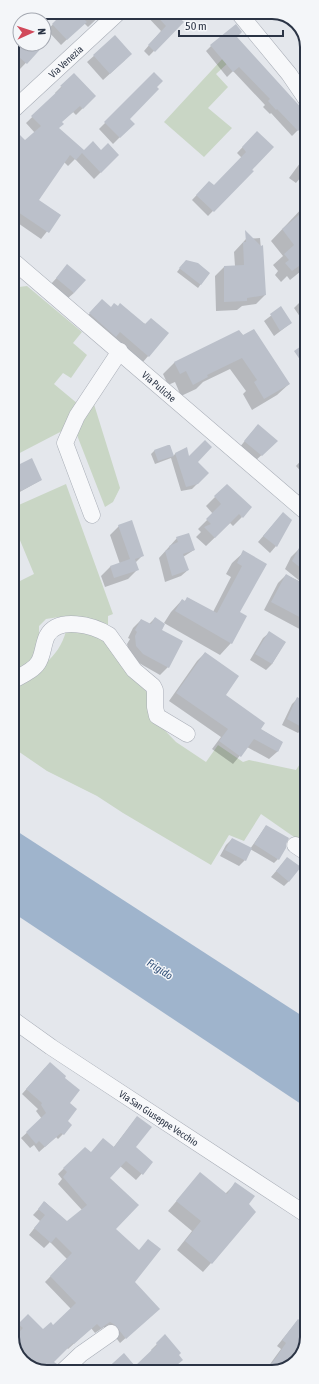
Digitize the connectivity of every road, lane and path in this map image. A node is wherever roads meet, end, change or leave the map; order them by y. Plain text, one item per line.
1 (111, 19) edge
2 (244, 19) edge
3 (300, 90) edge
4 (19, 105) edge
5 (19, 266) edge
6 (120, 352) junction
7 (300, 507) edge
8 (92, 514) dead end
9 (19, 676) edge
10 (186, 734) dead end
11 (19, 1024) edge
12 (300, 1210) edge
13 (111, 1333) dead end
14 (69, 1365) edge

1 - 4 street, Via Venezia
2 - 3 street
5 - 6 street, Via Puliche
6 - 7 street, Via Puliche
6 - 8 street
9 - 10 street
11 - 12 street, Via San Giuseppe Vecchio
13 - 14 street

